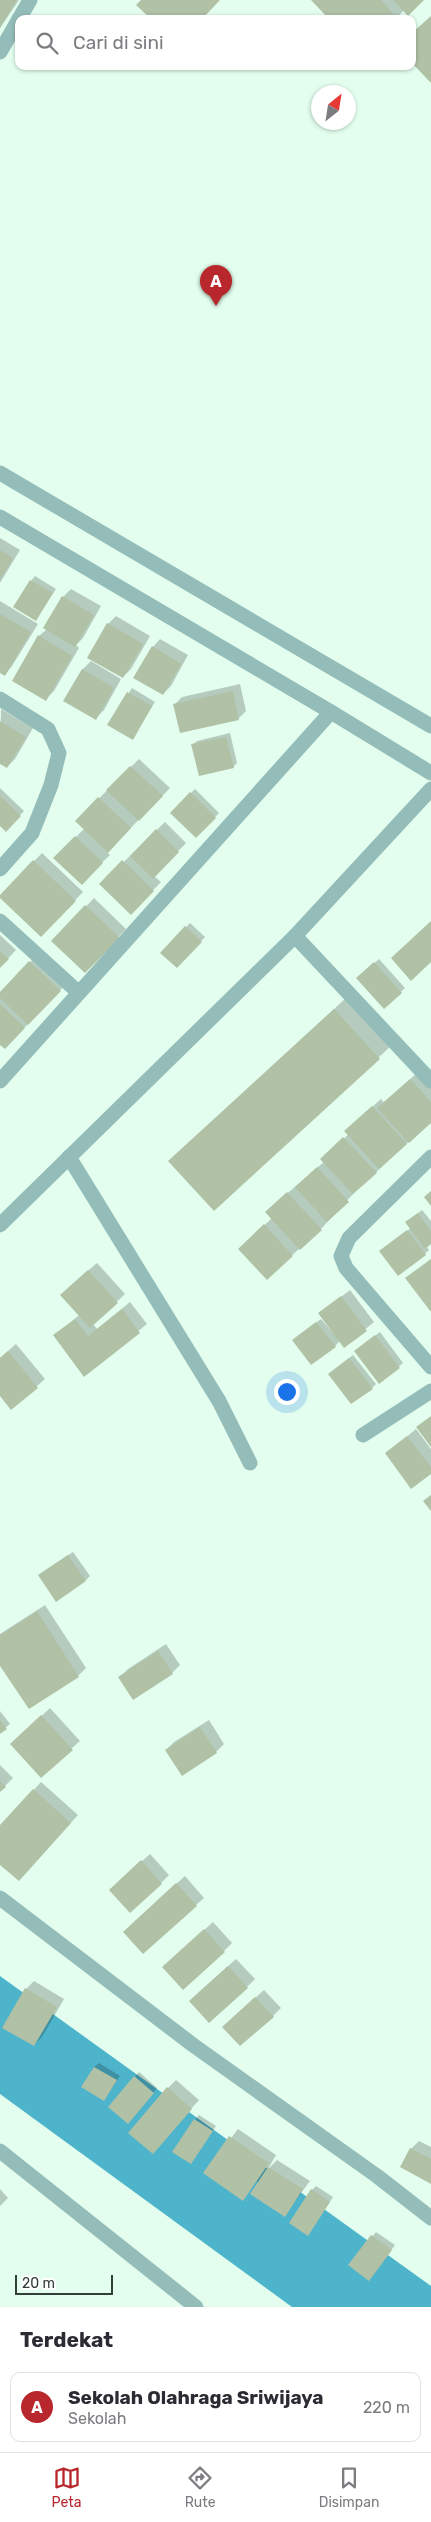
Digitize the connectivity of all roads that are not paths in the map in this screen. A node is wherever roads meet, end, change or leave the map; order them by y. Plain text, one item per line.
1 (30, 0) edge
2 (21, 15) edge
3 (15, 26) edge
4 (0, 52) edge
5 (0, 473) edge
6 (0, 517) edge
7 (0, 699) edge
8 (331, 712) junction
9 (431, 726) edge
10 (431, 773) edge
11 (431, 789) edge
12 (0, 869) edge
13 (0, 921) edge
14 (295, 936) junction
15 (78, 992) junction
16 (0, 1080) edge
17 (431, 1081) edge
18 (69, 1157) junction
19 (431, 1157) edge
20 (0, 1225) edge
21 (431, 1367) edge
22 (431, 1392) edge
23 (363, 1435) dead end
24 (250, 1463) dead end
25 (0, 1898) edge
26 (0, 2151) edge
27 (431, 2218) edge
28 (196, 2307) edge

1 - 2 street
3 - 4 street
5 - 9 street
6 - 8 street
7 - 12 street
8 - 10 street
8 - 15 street
11 - 14 street
13 - 15 street
14 - 17 street
14 - 18 street
15 - 16 street
18 - 20 street
18 - 24 street
19 - 21 street
22 - 23 street
25 - 27 street
26 - 28 street

